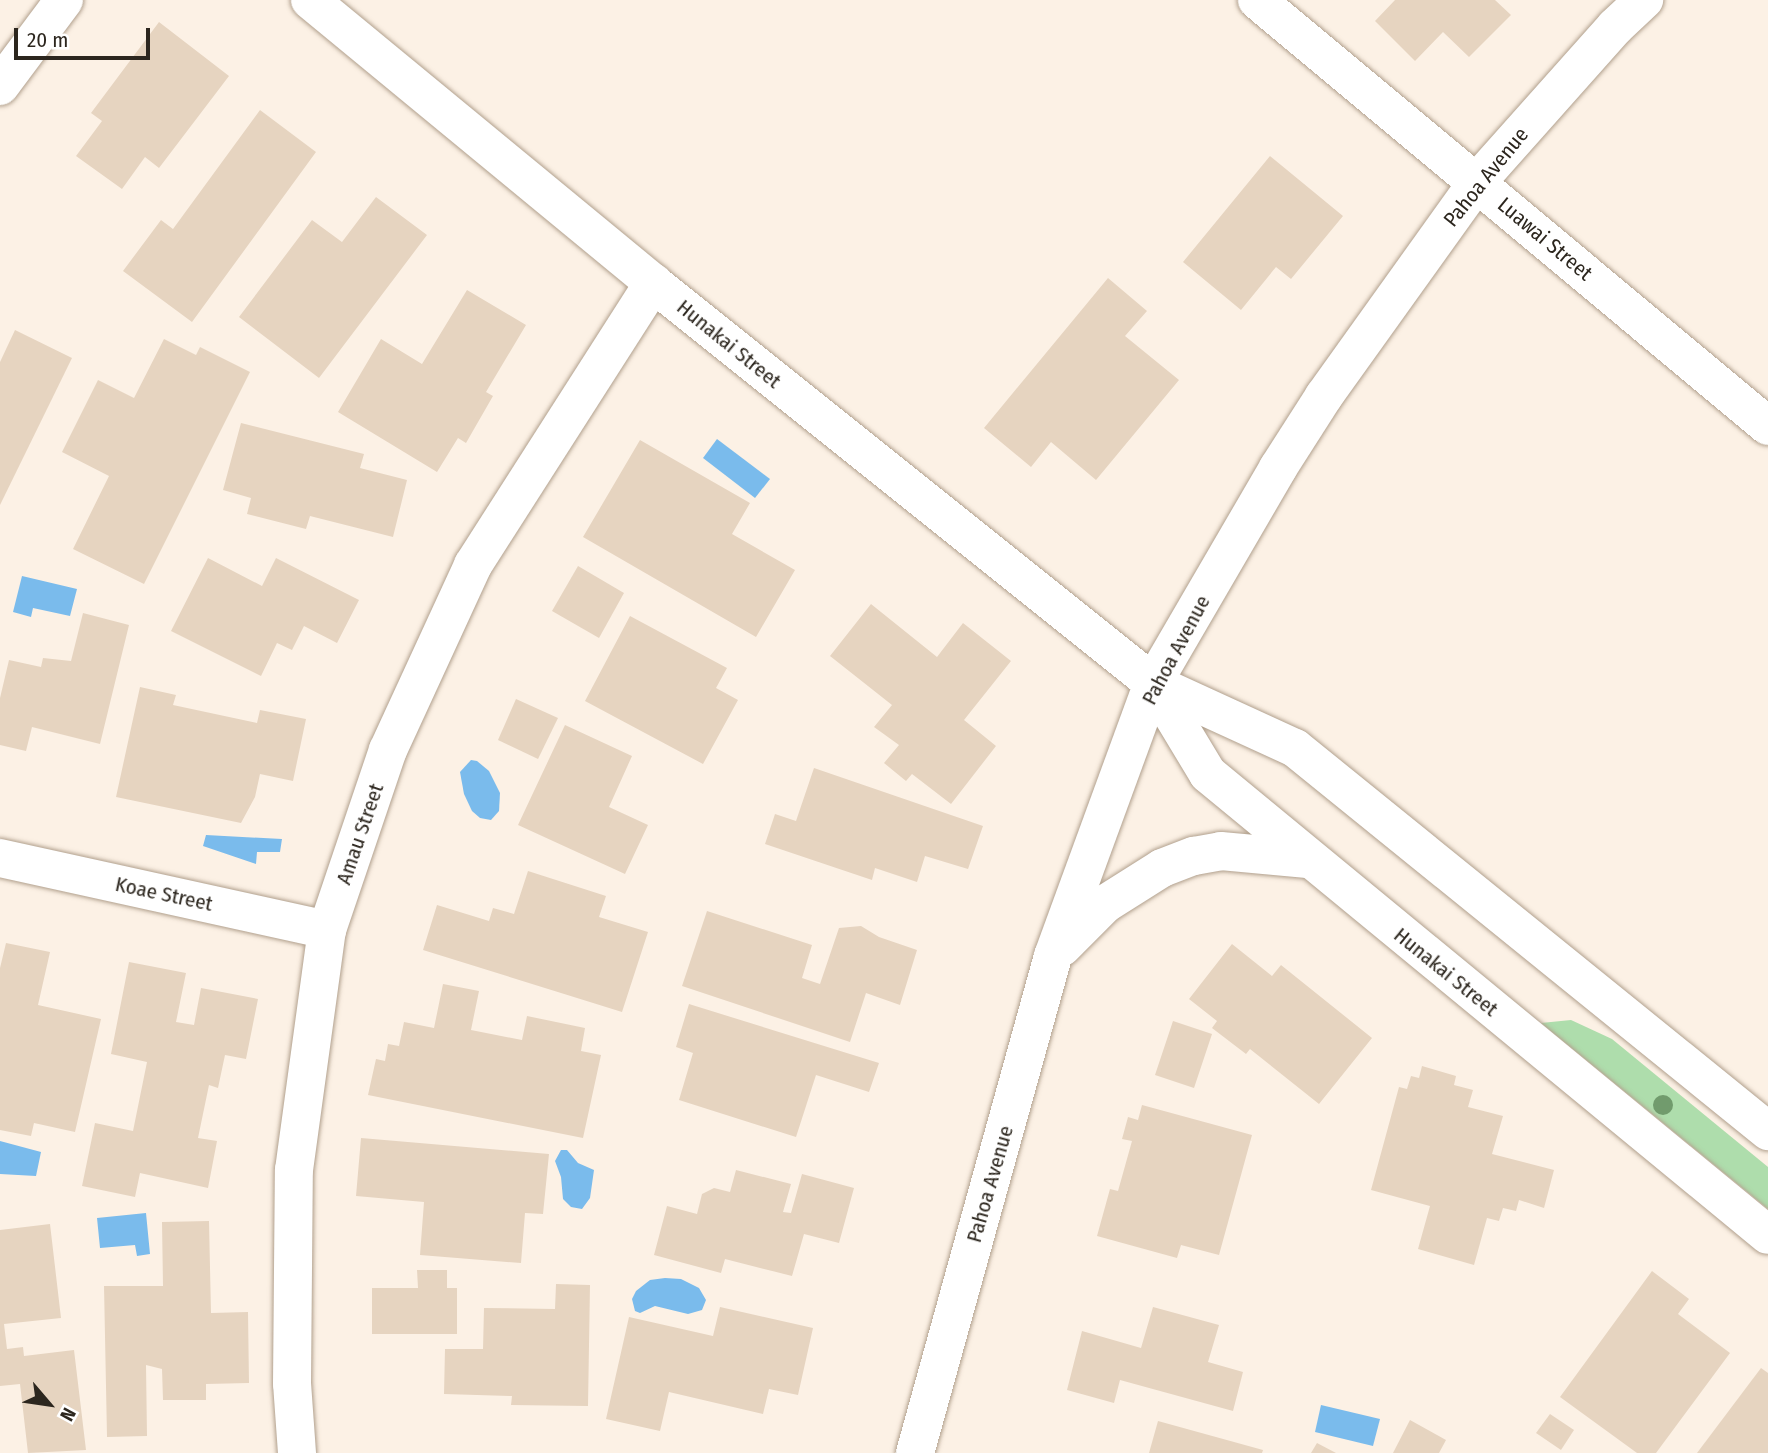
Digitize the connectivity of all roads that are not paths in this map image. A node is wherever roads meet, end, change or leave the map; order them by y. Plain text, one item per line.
1 (64, 0) edge
2 (310, 0) edge
3 (1257, 0) edge
4 (1644, 0) edge
5 (0, 86) edge
6 (1477, 182) junction
7 (653, 283) junction
8 (1768, 426) edge
9 (1153, 683) junction
10 (0, 858) edge
11 (1308, 859) junction
12 (327, 930) junction
13 (1053, 956) junction
14 (1768, 1131) edge
15 (1768, 1235) edge
16 (298, 1453) edge
17 (915, 1453) edge

1 - 5 street
2 - 7 street, Hunakai Street
3 - 6 street, Luawai Street
4 - 6 street, Pahoa Avenue
6 - 8 street, Luawai Street
6 - 9 street, Pahoa Avenue
7 - 9 street, Hunakai Street
7 - 12 street, Amau Street
9 - 11 street, Hunakai Street
9 - 13 street, Pahoa Avenue
9 - 14 street, Hunakai Street
10 - 12 street, Koae Street
11 - 13 street
11 - 15 street, Hunakai Street
12 - 16 street, Amau Street
13 - 17 street, Pahoa Avenue

